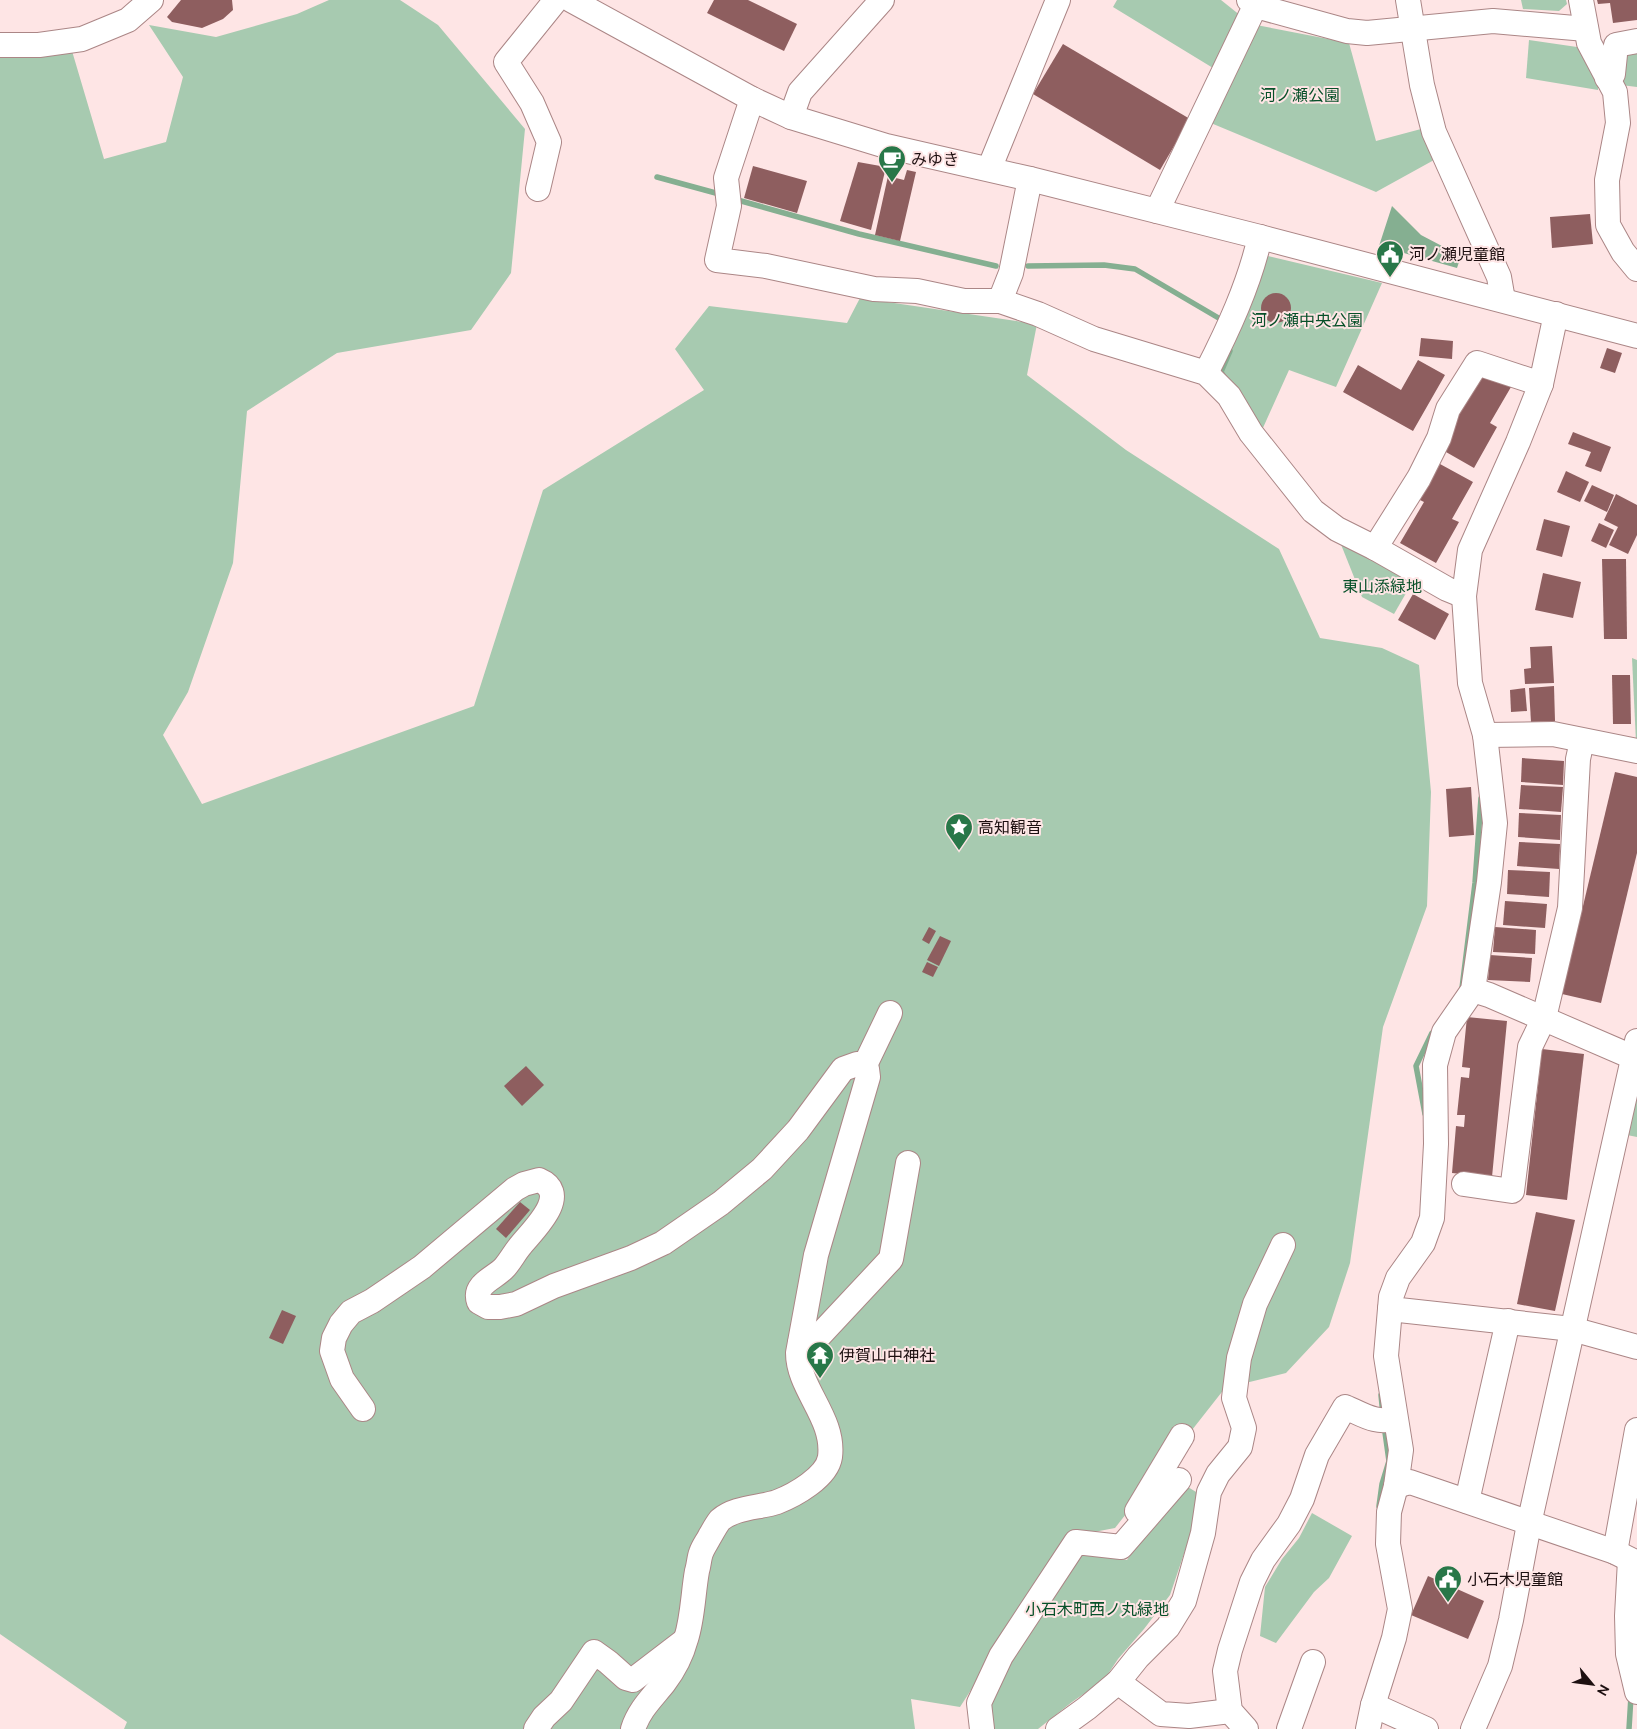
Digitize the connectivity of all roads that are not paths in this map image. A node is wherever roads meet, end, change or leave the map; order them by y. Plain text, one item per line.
1 (151, 0) edge
2 (556, 0) edge
3 (571, 0) edge
4 (882, 0) edge
5 (1058, 0) edge
6 (1408, 0) edge
7 (1581, 0) edge
8 (1254, 2) edge
9 (1413, 29) junction
10 (1586, 29) junction
11 (1637, 41) edge
12 (0, 45) edge
13 (1607, 78) junction
14 (752, 99) junction
15 (791, 117) junction
16 (992, 162) dead end
17 (1030, 179) junction
18 (538, 190) dead end
19 (1157, 211) junction
20 (1260, 237) junction
21 (1637, 269) edge
22 (1503, 300) junction
23 (1000, 301) junction
24 (1556, 314) junction
25 (1637, 336) edge
26 (1206, 373) junction
27 (1541, 384) junction
28 (1375, 548) junction
29 (1464, 596) junction
30 (1485, 735) junction
31 (1582, 741) junction
32 (1637, 751) edge
33 (1473, 990) junction
34 (890, 1014) dead end
35 (1544, 1018) junction
36 (1636, 1052) edge
37 (865, 1065) junction
38 (908, 1163) dead end
39 (1464, 1184) dead end
40 (1283, 1245) dead end
41 (1390, 1309) junction
42 (1508, 1321) junction
43 (1572, 1329) junction
44 (800, 1343) junction
45 (1637, 1347) edge
46 (363, 1409) dead end
47 (1386, 1420) junction
48 (1637, 1430) edge
49 (1182, 1436) dead end
50 (1179, 1480) dead end
51 (1396, 1486) junction
52 (1467, 1501) junction
53 (1529, 1524) junction
54 (1140, 1525) junction
55 (1627, 1558) edge
56 (686, 1640) junction
57 (1313, 1662) dead end
58 (1118, 1682) junction
59 (1637, 1692) edge
60 (1373, 1705) junction
61 (1230, 1711) junction
62 (536, 1729) edge
63 (633, 1729) edge
64 (982, 1729) edge
65 (1058, 1729) edge
66 (1246, 1729) edge
67 (1289, 1729) edge
68 (1368, 1729) edge
69 (1426, 1729) edge
70 (1473, 1729) edge

1 - 12 street
2 - 18 street
3 - 14 street
4 - 15 street
5 - 16 street
6 - 9 street
7 - 10 street
8 - 9 street
8 - 19 street
9 - 10 street
9 - 22 street
10 - 13 street
11 - 13 street
13 - 21 street
14 - 15 street
14 - 23 street
15 - 17 street
17 - 19 street
17 - 23 street
19 - 20 street
20 - 22 street
20 - 26 street
22 - 24 street
23 - 26 street
24 - 25 street
24 - 27 street
26 - 28 street
27 - 28 street
27 - 29 street
28 - 29 street
29 - 30 street
30 - 31 street
30 - 33 street
31 - 32 street
31 - 35 street
33 - 35 street
33 - 41 street
34 - 37 street
35 - 36 street
35 - 39 street
36 - 43 street
37 - 44 street
37 - 46 street
38 - 44 street
40 - 58 street
41 - 42 street
41 - 47 street
42 - 43 street
42 - 52 street
43 - 45 street
43 - 53 street
44 - 56 street
47 - 51 street
47 - 61 street
48 - 55 street
49 - 54 street
50 - 54 street
51 - 52 street
51 - 60 street
52 - 53 street
53 - 55 street
53 - 70 street
54 - 64 street
55 - 59 street
56 - 62 street
56 - 63 street
57 - 67 street
58 - 61 street
58 - 65 street
60 - 68 street
60 - 69 street
61 - 66 street

